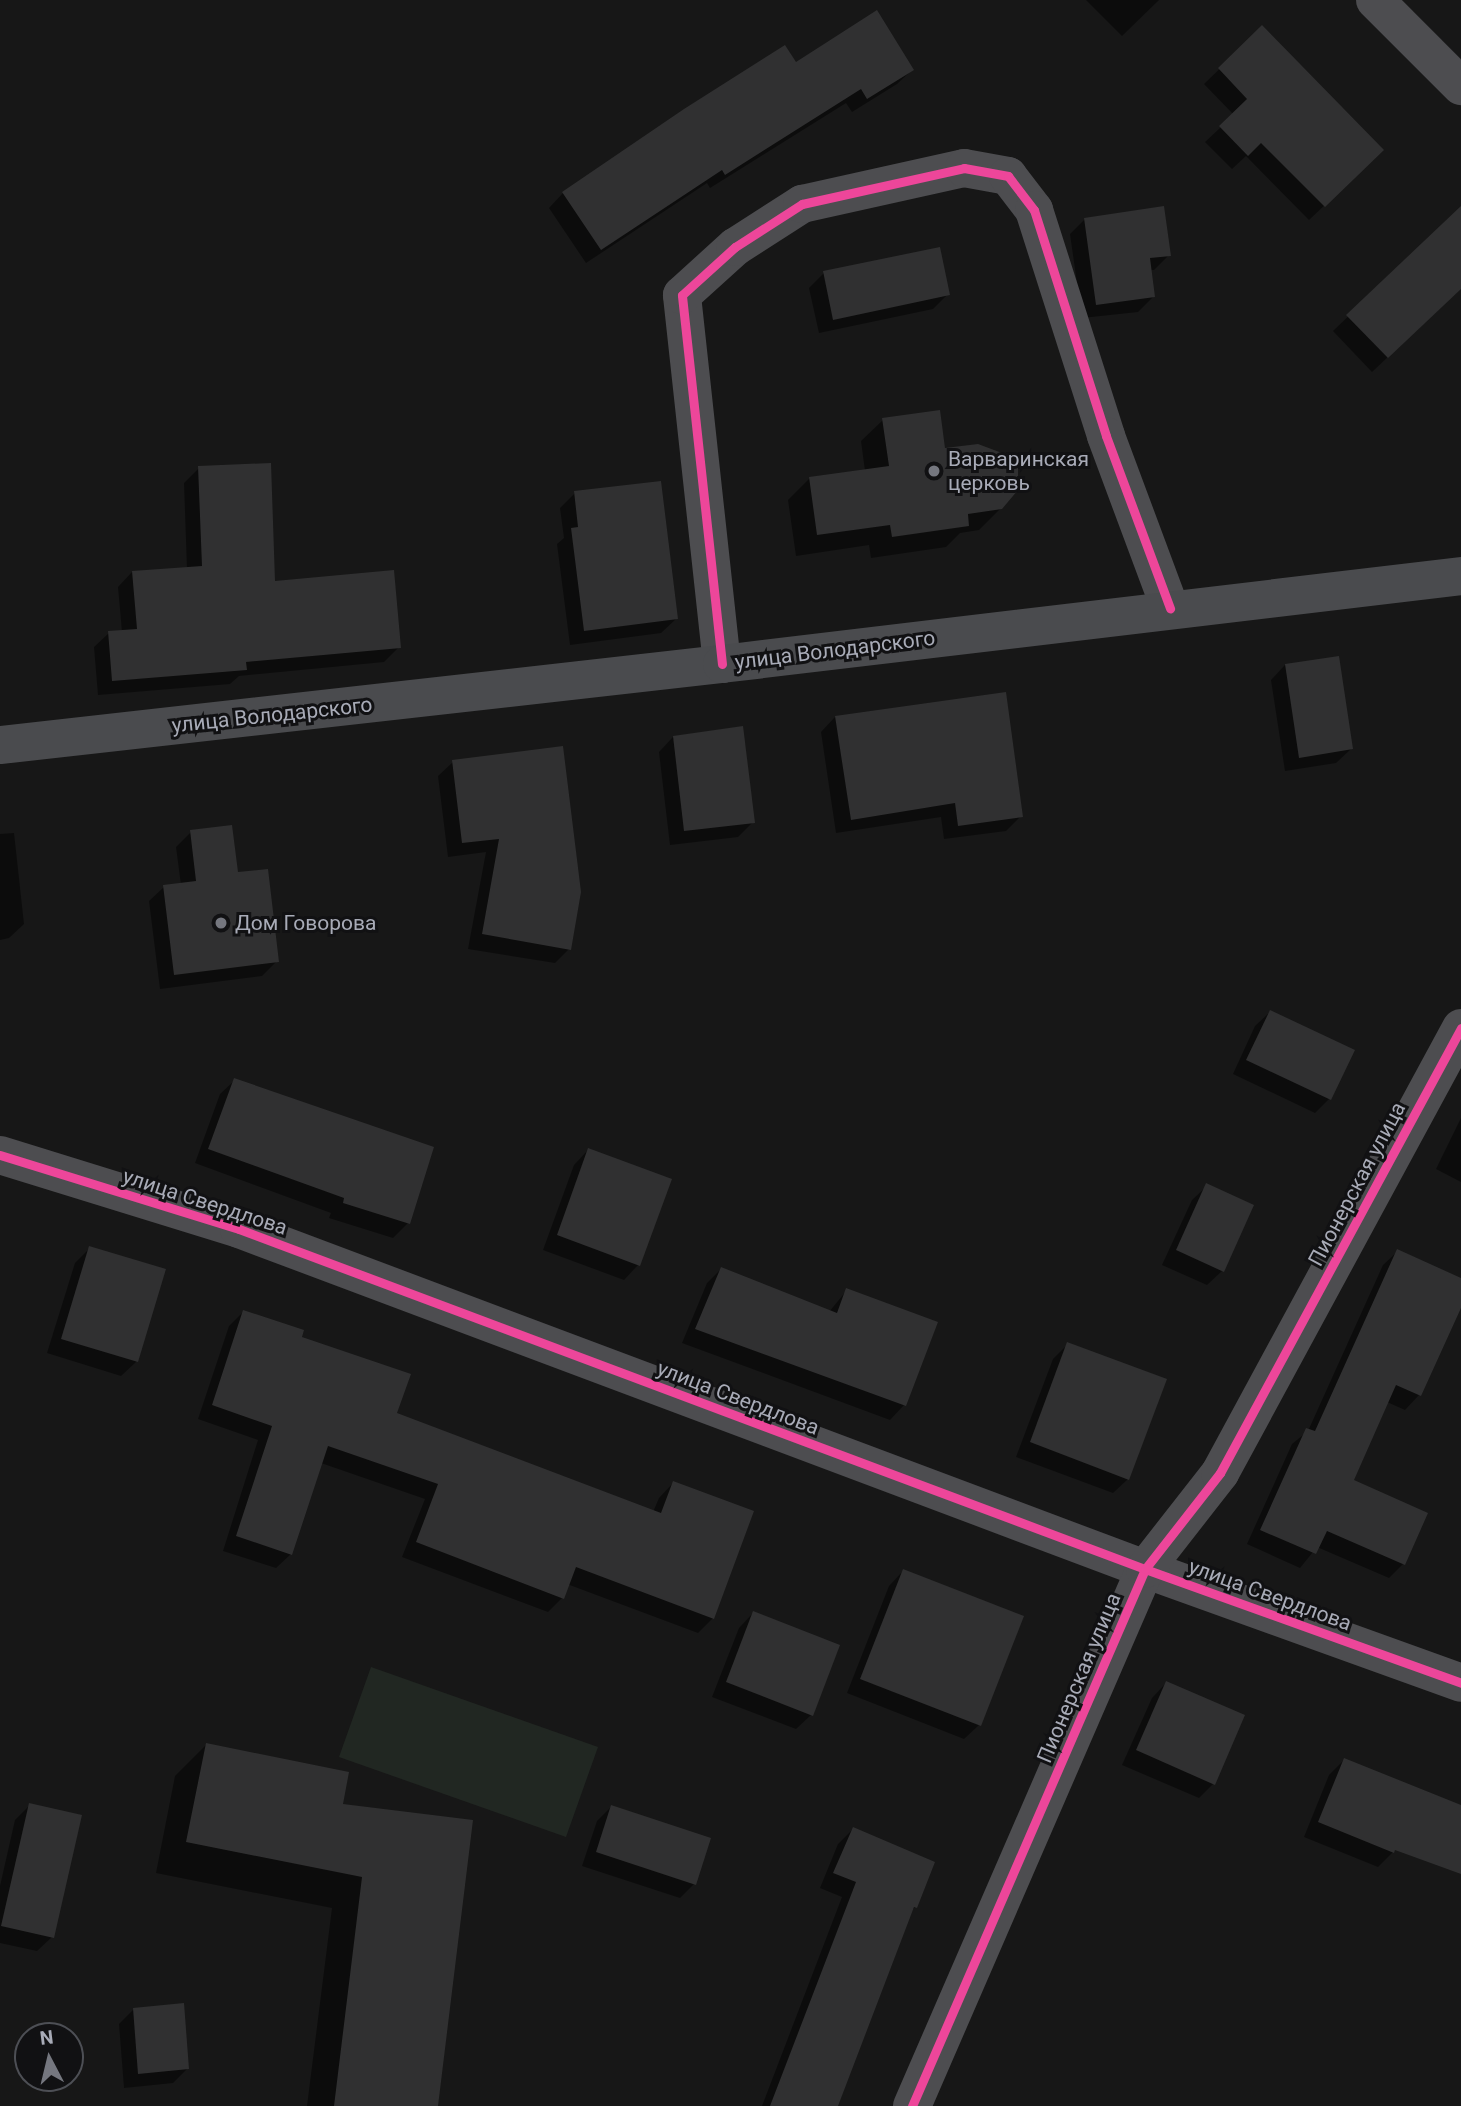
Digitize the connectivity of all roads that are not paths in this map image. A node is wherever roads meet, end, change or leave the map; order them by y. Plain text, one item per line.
1 (1375, 0) edge
2 (1461, 86) edge
3 (1461, 576) edge
4 (1170, 608) junction
5 (722, 664) junction
6 (0, 745) edge
7 (1461, 1028) edge
8 (0, 1155) edge
9 (1145, 1569) junction
10 (1461, 1683) edge
11 (912, 2106) edge

1 - 2 street
3 - 4 main road, улица Володарского
4 - 5 main road, улица Володарского
4 - 5 street
5 - 6 main road, улица Володарского
7 - 9 street, Пионерская улица
8 - 9 street, улица Свердлова
9 - 10 street, улица Свердлова
9 - 11 street, Пионерская улица

